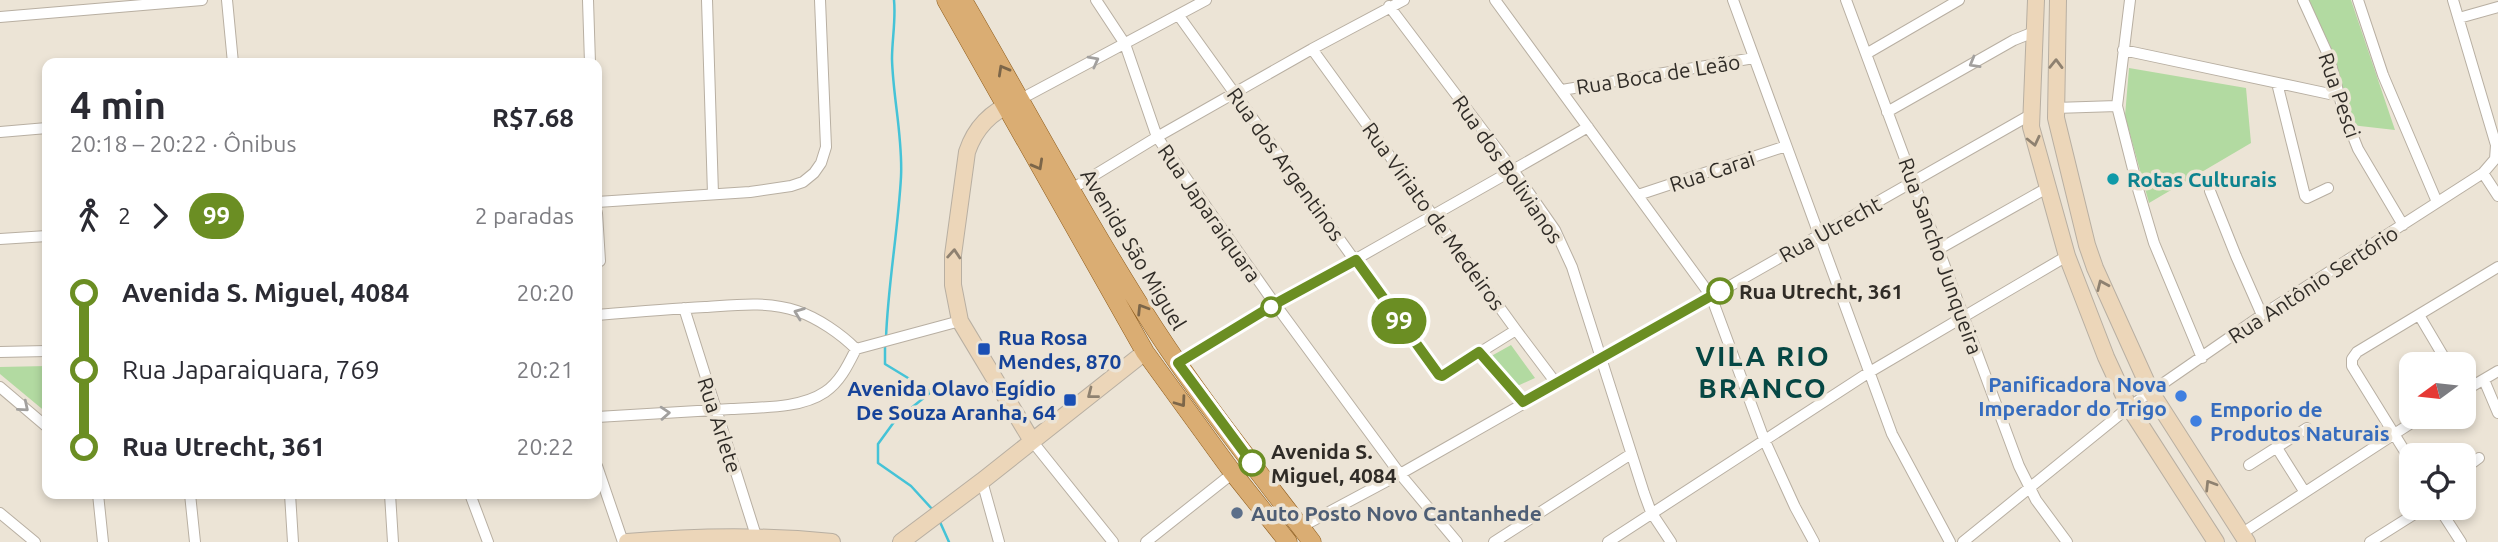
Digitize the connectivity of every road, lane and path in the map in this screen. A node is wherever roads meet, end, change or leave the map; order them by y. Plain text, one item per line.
1 (202, 0) edge
2 (227, 0) edge
3 (588, 0) edge
4 (708, 0) edge
5 (820, 0) edge
6 (946, 0) edge
7 (963, 0) edge
8 (1096, 0) edge
9 (1206, 0) edge
10 (1404, 0) edge
11 (1495, 0) edge
12 (1733, 0) edge
13 (1846, 0) edge
14 (1959, 0) edge
15 (2058, 0) edge
16 (2130, 0) edge
17 (2303, 0) edge
18 (2358, 0) edge
19 (2453, 0) edge
20 (2032, 4) edge
21 (1389, 6) junction
22 (2498, 7) edge
23 (1179, 16) junction
24 (0, 17) edge
25 (2459, 18) junction
26 (2034, 32) junction
27 (1125, 44) junction
28 (1312, 48) junction
29 (2123, 50) junction
30 (1866, 54) junction
31 (233, 58) edge
32 (590, 58) edge
33 (1754, 58) junction
34 (2277, 83) junction
35 (1562, 90) junction
36 (1235, 94) junction
37 (2339, 96) junction
38 (1012, 103) junction
39 (2117, 106) junction
40 (2056, 108) junction
41 (1887, 112) junction
42 (2030, 115) junction
43 (1588, 127) junction
44 (42, 128) edge
45 (0, 132) edge
46 (1157, 137) junction
47 (1786, 146) junction
48 (1513, 170) junction
49 (2483, 173) junction
50 (1914, 181) junction
51 (2048, 188) junction
52 (2328, 188) dead end
53 (1070, 190) junction
54 (2210, 191) dead end
55 (713, 194) junction
56 (1638, 195) junction
57 (2498, 196) edge
58 (602, 202) edge
59 (2437, 202) junction
60 (1434, 217) junction
61 (2403, 225) junction
62 (42, 236) edge
63 (1818, 236) junction
64 (0, 239) edge
65 (1939, 250) junction
66 (2067, 256) junction
67 (1356, 260) junction
68 (2498, 267) edge
69 (1711, 296) junction
70 (1275, 304) junction
71 (684, 308) junction
72 (602, 315) edge
73 (1963, 315) junction
74 (2262, 315) junction
75 (2420, 315) junction
76 (960, 321) junction
77 (1516, 330) junction
78 (856, 349) junction
79 (42, 351) edge
80 (0, 352) edge
81 (1146, 352) junction
82 (1479, 352) junction
83 (2441, 352) edge
84 (2202, 358) junction
85 (1602, 359) junction
86 (1178, 363) junction
87 (2498, 372) edge
88 (1868, 373) junction
89 (2484, 380) junction
90 (1191, 382) junction
91 (1556, 383) junction
92 (2476, 384) edge
93 (0, 387) edge
94 (2151, 392) junction
95 (1523, 402) junction
96 (2129, 407) junction
97 (714, 410) junction
98 (2498, 413) edge
99 (602, 417) edge
100 (42, 423) edge
101 (2307, 428) dead end
102 (2400, 429) edge
103 (2393, 433) junction
104 (1764, 439) junction
105 (1032, 441) junction
106 (2399, 443) edge
107 (2277, 448) junction
108 (1631, 454) junction
109 (2479, 458) dead end
110 (2476, 460) edge
111 (2249, 466) dead end
112 (1233, 473) junction
113 (1400, 474) junction
114 (602, 480) edge
115 (982, 481) junction
116 (2029, 489) junction
117 (2304, 491) junction
118 (99, 499) edge
119 (190, 499) edge
120 (290, 499) edge
121 (390, 499) edge
122 (472, 499) edge
123 (1651, 512) junction
124 (0, 513) edge
125 (2405, 520) edge
126 (2447, 520) edge
127 (1301, 527) junction
128 (2244, 538) edge
129 (757, 539) edge
130 (35, 542) edge
131 (103, 542) edge
132 (194, 542) edge
133 (293, 542) edge
134 (393, 542) edge
135 (488, 542) edge
136 (625, 542) edge
137 (832, 542) edge
138 (901, 542) edge
139 (999, 542) edge
140 (1113, 542) edge
141 (1146, 542) edge
142 (1288, 542) edge
143 (1312, 542) edge
144 (1457, 542) edge
145 (1494, 542) edge
146 (1608, 542) edge
147 (1671, 542) edge
148 (1814, 542) edge
149 (1950, 542) edge
150 (1963, 542) edge
151 (2067, 542) edge
152 (2217, 542) edge
153 (2370, 542) edge
154 (2461, 542) edge

1 - 24 street
2 - 31 street
3 - 32 street
4 - 55 street
5 - 55 street
6 - 38 main road, Avenida São Miguel
38 -> 7 main road, Avenida São Miguel
8 - 27 street, Rua Japaraiquara
9 - 23 street
10 - 21 street
11 - 35 street
12 - 33 street
13 - 30 street, Rua Sancho Junqueira
14 - 30 street
40 -> 15 main road
16 - 29 street
17 - 37 street, Rua Pesci
18 - 59 street
19 - 25 street
20 - 26 main road
21 - 28 street
21 - 48 street, Rua dos Bolivianos
22 - 25 street
23 - 27 street
23 - 36 street, Rua dos Argentinos
25 - 49 street, Rua Antônio Sertório
26 -> 41 street
26 - 42 main road
38 -> 27 street
27 - 46 street, Rua Japaraiquara
28 - 36 street
28 - 60 street, Rua Viriato de Medeiros
29 - 34 street
29 - 39 street
30 - 41 street, Rua Sancho Junqueira
33 - 35 street, Rua Boca de Leão
33 - 47 street
34 - 37 street
34 - 52 street
35 - 43 street
36 - 46 street
36 - 67 street, Rua dos Argentinos
37 - 61 street, Rua Pesci
38 - 53 main road, Avenida São Miguel
76 -> 38 main road
38 -> 81 main road, Avenida São Miguel
39 - 40 street
39 - 84 street
94 -> 40 main road
41 - 50 street, Rua Sancho Junqueira
42 - 50 street, Rua Utrecht
42 -> 51 main road
43 - 48 street
43 - 56 street
44 - 45 street
46 - 53 street
46 - 70 street, Rua Japaraiquara
47 - 56 street, Rua Carai
47 - 63 street
48 - 60 street
48 - 85 street, Rua dos Bolivianos
49 - 57 street
49 - 59 street, Rua Antônio Sertório
50 - 63 street, Rua Utrecht
50 - 65 street, Rua Sancho Junqueira
51 - 65 street
51 - 66 main road
86 -> 53 main road, Avenida São Miguel
54 - 74 street
55 - 58 street
56 - 69 street
59 - 61 street, Rua Antônio Sertório
60 - 67 street
60 - 77 street, Rua Viriato de Medeiros
61 - 74 street, Rua Antônio Sertório
62 - 64 street
63 - 69 street, Rua Utrecht
63 - 88 street
65 - 73 street, Rua Sancho Junqueira
66 - 73 street
66 - 96 main road
67 - 70 street
67 - 82 street, Rua dos Argentinos
68 - 75 street
69 - 85 street, Rua Utrecht
69 - 104 street
70 - 86 street
70 - 113 street, Rua Japaraiquara
71 - 72 street
78 -> 71 street
71 - 97 street, Rua Arlete
73 - 88 street
73 - 116 street, Rua Sancho Junqueira
74 - 84 street, Rua Antônio Sertório
75 - 83 street
75 - 103 street
76 - 78 street
76 - 105 main road
77 - 82 street
77 - 91 street, Rua Viriato de Medeiros
78 - 97 street
79 - 80 street
81 - 90 main road
81 -> 105 main road
81 -> 112 main road, Avenida São Miguel
82 - 95 street
84 - 94 street, Rua Antônio Sertório
85 - 91 street, Rua Utrecht
85 - 108 street, Rua dos Bolivianos
86 - 90 main road, Avenida São Miguel
87 - 89 street
88 - 104 street
88 - 149 street
89 - 92 street
89 - 98 street
90 - 127 main road, Avenida São Miguel
91 - 95 street, Rua Utrecht
93 -> 100 street
94 - 96 street, Rua Antônio Sertório
128 -> 94 main road
95 - 113 street, Rua Utrecht
96 - 116 street, Rua Antônio Sertório
96 - 152 main road
99 -> 97 street
97 - 129 street, Rua Arlete
101 - 107 street
102 - 103 street
103 - 106 street
103 - 117 street
104 - 123 street
104 - 148 street
105 - 115 main road
105 - 140 street
107 - 111 street
107 - 117 street
108 - 123 street, Rua dos Bolivianos
108 - 145 street
109 - 110 street
112 - 141 street
112 - 142 main road, Avenida São Miguel
113 - 127 street, Rua Utrecht
113 - 144 street, Rua Japaraiquara
114 - 136 street
115 - 138 main road
115 - 139 street
116 - 150 street, Rua Antônio Sertório
116 - 151 street, Rua Sancho Junqueira
117 - 128 street
118 - 131 street
119 - 132 street
120 - 133 street
121 - 134 street
122 - 135 street
123 - 146 street
123 - 147 street, Rua dos Bolivianos
124 - 130 street
125 - 153 street
126 - 154 street
127 - 143 main road, Avenida São Miguel
129 - 136 main road
129 - 137 main road

